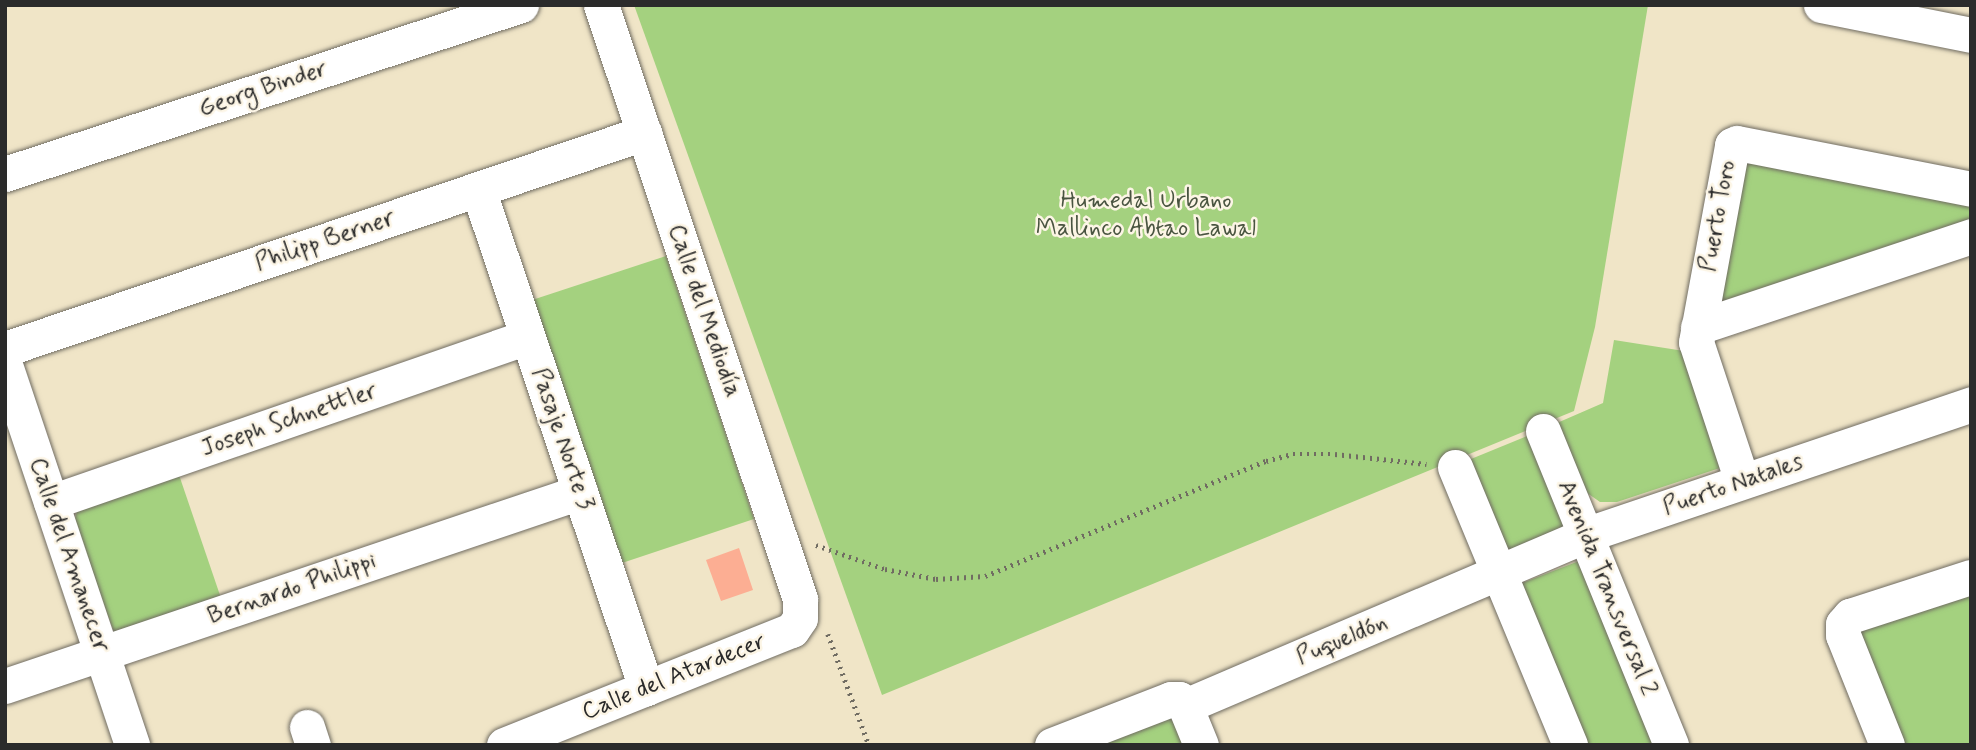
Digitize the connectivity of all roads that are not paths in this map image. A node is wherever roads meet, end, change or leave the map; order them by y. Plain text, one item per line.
1 (521, 5) edge
2 (601, 5) edge
3 (1821, 5) edge
4 (1971, 35) edge
5 (644, 132) junction
6 (5, 174) edge
7 (478, 189) junction
8 (1971, 189) edge
9 (1971, 236) edge
10 (1698, 327) junction
11 (527, 337) junction
12 (5, 349) edge
13 (5, 365) edge
14 (1971, 404) edge
15 (1543, 431) dead end
16 (1455, 467) road end
17 (1742, 481) junction
18 (580, 492) junction
19 (51, 502) junction
20 (1585, 535) junction
21 (1499, 574) junction
22 (1971, 577) edge
23 (800, 618) joint
24 (102, 654) junction
25 (5, 686) edge
26 (646, 688) junction
27 (1185, 706) junction
28 (132, 745) edge
29 (504, 745) edge
30 (1052, 745) edge
31 (1201, 745) edge
32 (1570, 745) edge
33 (1671, 745) edge
34 (1887, 745) edge

1 - 6 street, Georg Binder
2 - 5 street, Calle del Mediodía
3 - 4 street
5 - 7 street, Philipp Berner
5 - 23 street, Calle del Mediodía
7 - 11 street, Pasaje Norte 3
7 - 12 street, Philipp Berner
8 - 10 street, Puerto Toro
9 - 10 street
10 - 17 street, Puerto Toro
11 - 18 street, Pasaje Norte 3
11 - 19 street, Joseph Schnettler
13 - 19 street, Calle del Amanecer
14 - 17 street, Puerto Natales
15 - 20 street, Avenida Transversal 2
16 - 21 street
17 - 20 street, Puerto Natales
18 - 24 street, Bernardo Philippi
18 - 26 street, Pasaje Norte 3
19 - 24 street, Calle del Amanecer
20 - 21 street, Puerto Natales
20 - 33 street, Avenida Transversal 2
21 - 27 street, Puqueldón
21 - 32 street
22 - 34 street
23 - 26 street, Calle del Atardecer
24 - 25 street, Bernardo Philippi
24 - 28 street, Calle del Amanecer
26 - 29 street, Calle del Atardecer
27 - 30 street
27 - 31 street

